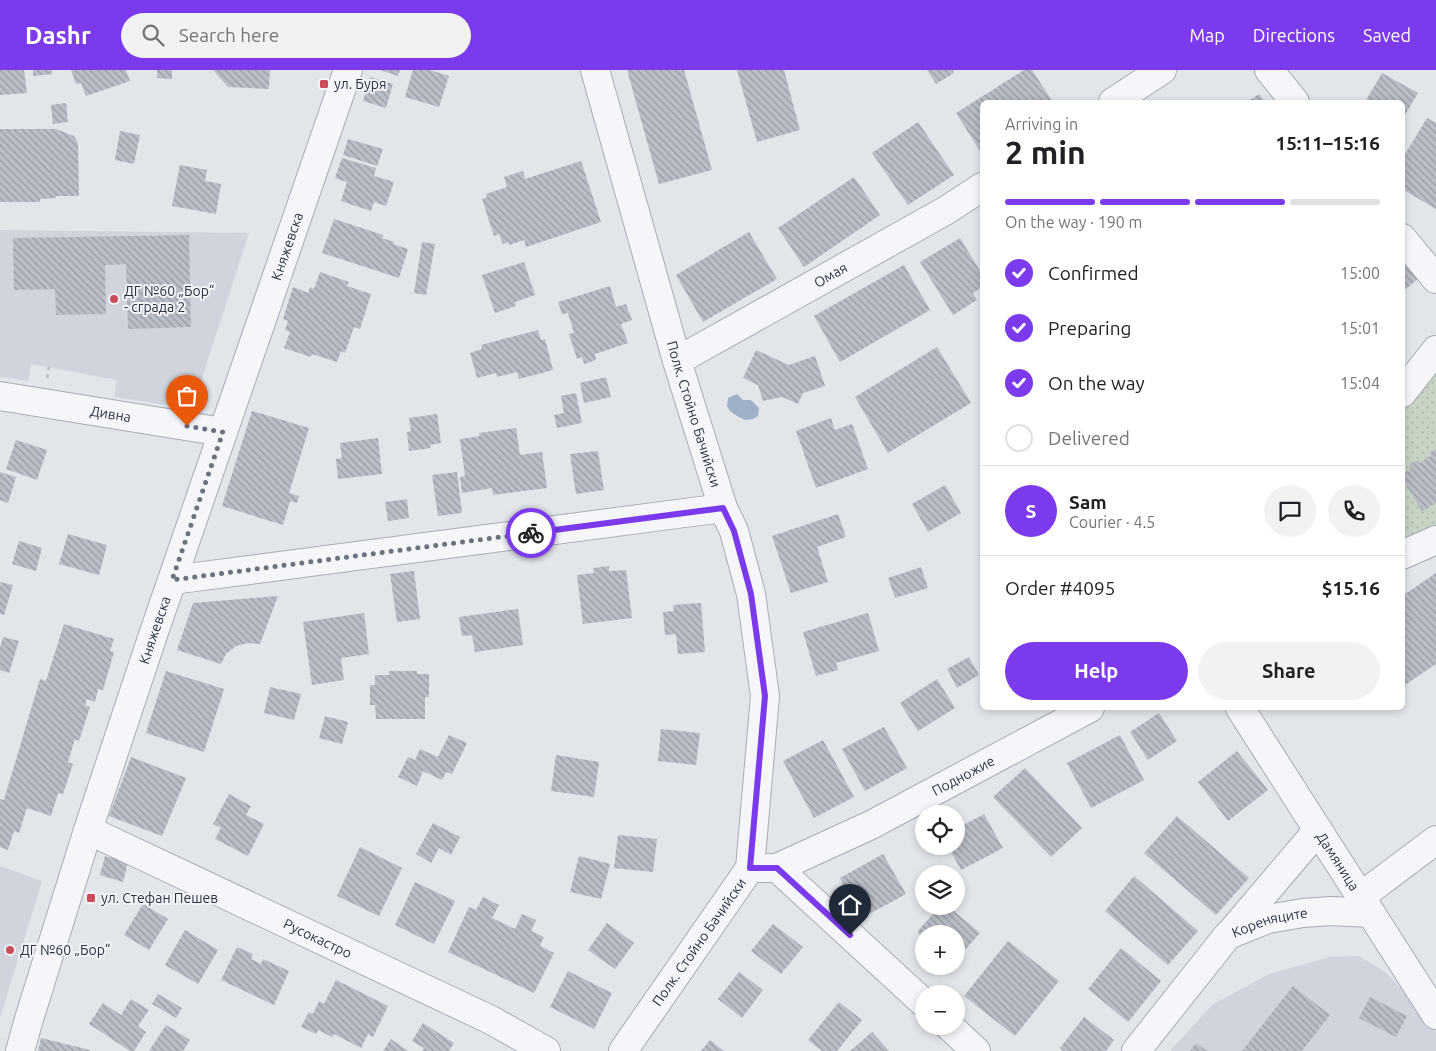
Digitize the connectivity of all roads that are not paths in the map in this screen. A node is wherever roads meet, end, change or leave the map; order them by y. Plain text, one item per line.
1 (348, 70) edge
2 (595, 70) edge
3 (1162, 70) edge
4 (1269, 70) edge
5 (1116, 100) edge
6 (1293, 100) edge
7 (980, 188) edge
8 (1405, 242) edge
9 (1436, 279) edge
10 (1436, 350) edge
11 (677, 361) junction
12 (1405, 389) edge
13 (0, 396) edge
14 (223, 432) junction
15 (723, 508) junction
16 (1436, 540) edge
17 (1405, 554) edge
18 (172, 580) junction
19 (1086, 710) edge
20 (1241, 710) edge
21 (88, 830) junction
22 (1318, 830) junction
23 (1436, 840) edge
24 (750, 868) junction
25 (777, 868) junction
26 (1365, 905) junction
27 (1228, 935) junction
28 (915, 995) edge
29 (1436, 1015) edge
30 (959, 1035) edge
31 (20, 1051) edge
32 (546, 1051) edge
33 (623, 1051) edge
34 (976, 1051) edge
35 (1136, 1051) edge

1 - 14 street, Княжевска
2 - 11 street, Полк. Стойно Бачийски
3 - 5 street
4 - 6 street
7 - 11 street, Омая
8 - 9 street
10 - 12 street
11 - 15 street, Полк. Стойно Бачийски
13 - 14 street, Дивна
14 - 18 street, Княжевска
15 - 18 street
15 - 24 street, Полк. Стойно Бачийски
16 - 17 street
18 - 21 street, Княжевска
19 - 25 street, Подножие
20 - 22 street, Дамяница
21 - 31 street, Княжевска
21 - 32 street, Русокастро
22 - 26 street, Дамяница
22 - 27 street
23 - 26 street
24 - 25 street, Подножие
24 - 33 street, Полк. Стойно Бачийски
25 - 28 street
26 - 27 street, Кореняците
26 - 29 street, Дамяница
27 - 35 street, Кореняците
30 - 34 street

